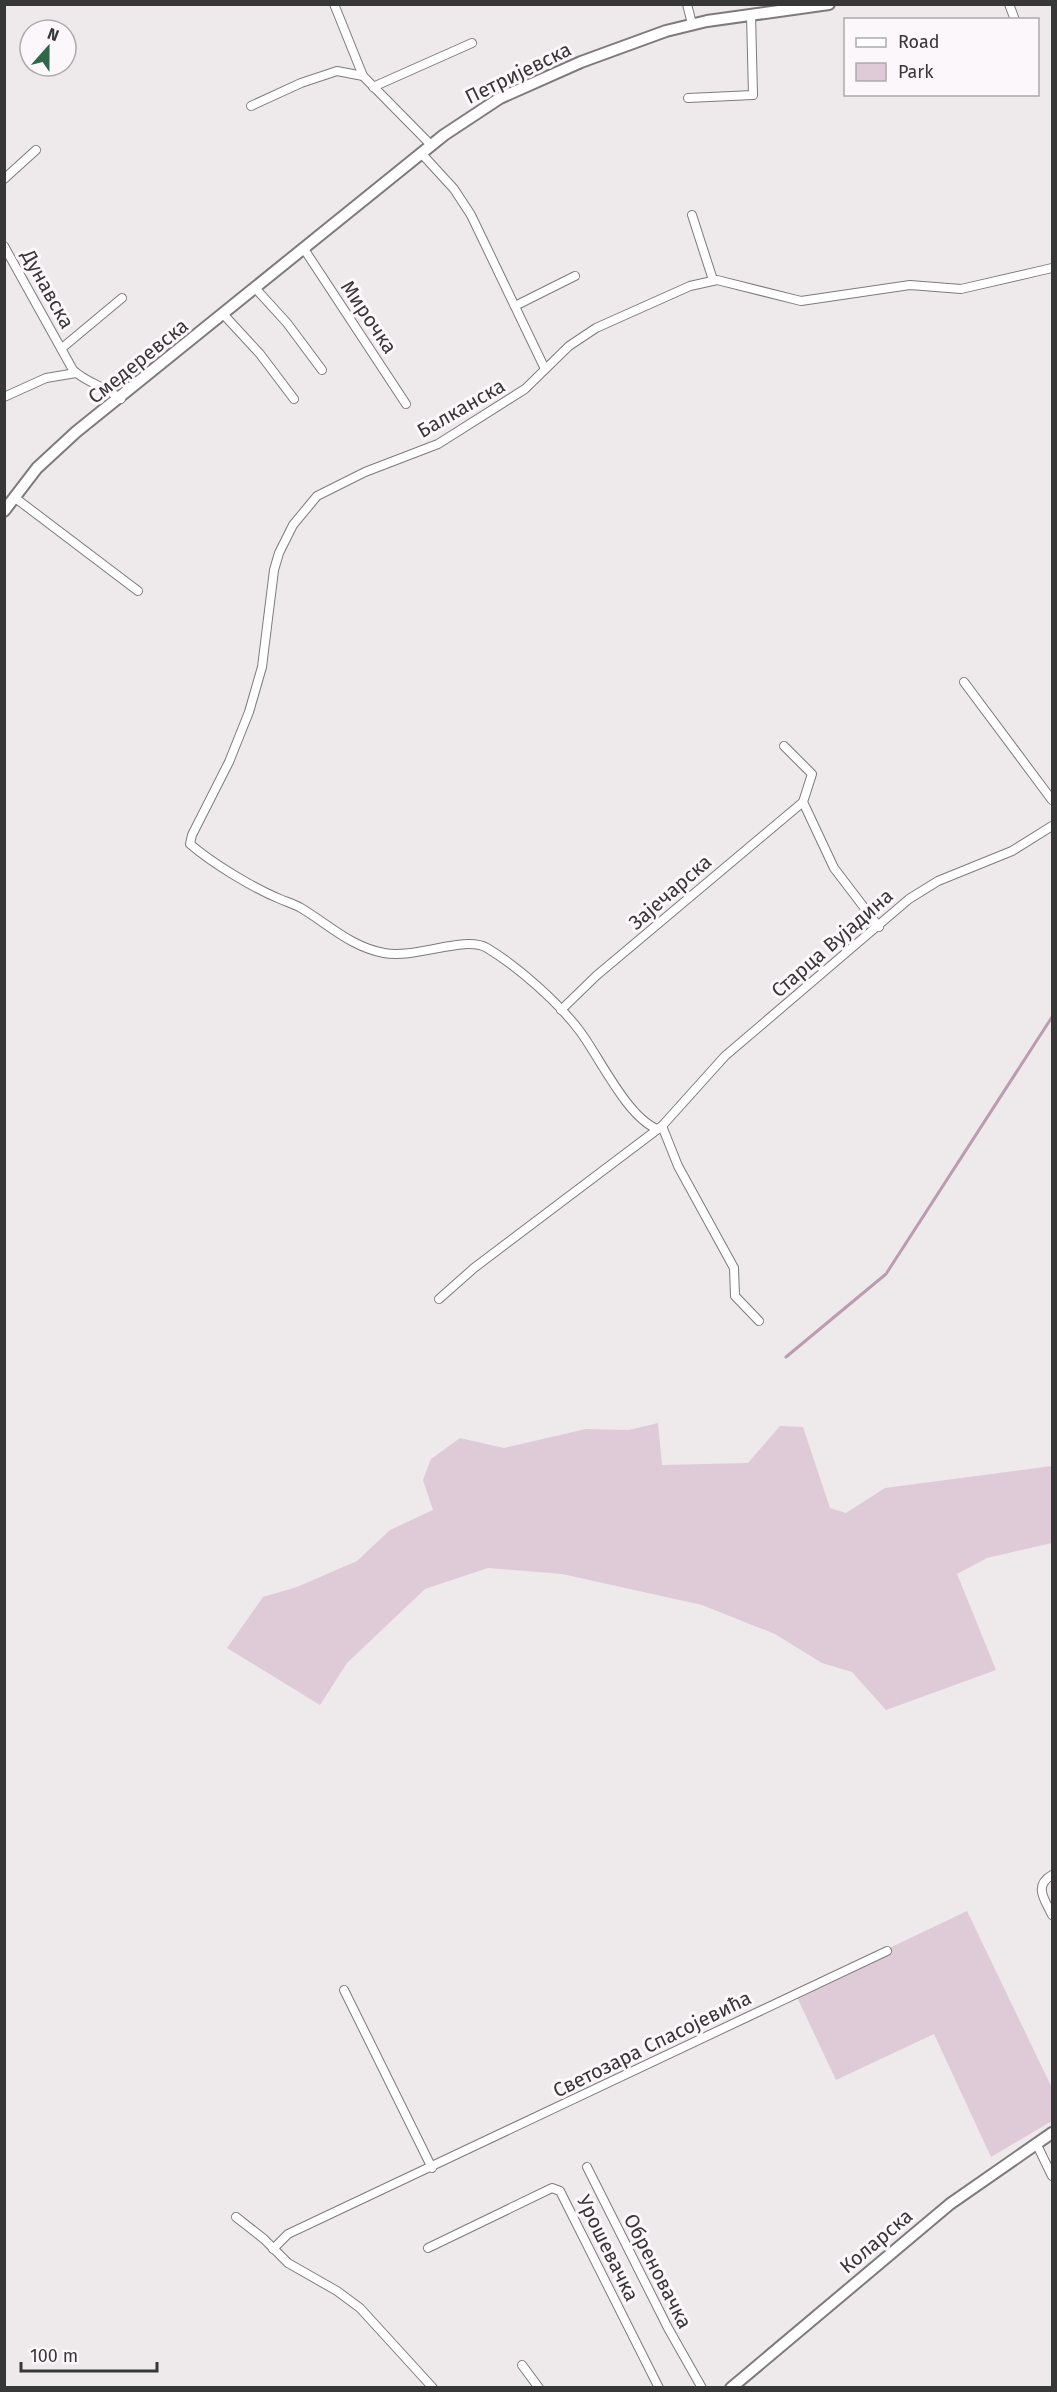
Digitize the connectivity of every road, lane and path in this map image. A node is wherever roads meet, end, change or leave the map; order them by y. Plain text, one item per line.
1 (334, 4) edge
2 (687, 4) edge
3 (829, 4) edge
4 (787, 7) edge
5 (751, 15) junction
6 (692, 24) junction
7 (472, 43) dead end
8 (363, 76) junction
9 (373, 87) junction
10 (688, 98) dead end
11 (251, 106) dead end
12 (431, 145) junction
13 (36, 150) dead end
14 (421, 153) junction
15 (4, 179) edge
16 (692, 215) dead end
17 (4, 246) edge
18 (304, 249) junction
19 (1053, 268) edge
20 (575, 276) dead end
21 (713, 280) junction
22 (256, 288) junction
23 (122, 298) dead end
24 (515, 306) junction
25 (224, 315) junction
26 (62, 348) junction
27 (545, 369) junction
28 (322, 370) dead end
29 (76, 373) junction
30 (4, 397) edge
31 (121, 399) junction
32 (294, 399) dead end
33 (406, 404) dead end
34 (14, 496) junction
35 (4, 511) edge
36 (138, 591) dead end
37 (964, 682) dead end
38 (784, 746) dead end
39 (1053, 800) edge
40 (803, 802) junction
41 (1053, 826) edge
42 (879, 927) junction
43 (561, 1010) junction
44 (659, 1127) junction
45 (439, 1299) dead end
46 (759, 1321) dead end
47 (1053, 1875) edge
48 (1053, 1915) edge
49 (887, 1952) dead end
50 (344, 1990) dead end
51 (1053, 2133) edge
52 (1036, 2143) junction
53 (587, 2167) dead end
54 (432, 2168) junction
55 (1053, 2176) edge
56 (236, 2217) dead end
57 (428, 2248) dead end
58 (273, 2249) junction
59 (522, 2365) dead end
60 (433, 2388) edge
61 (539, 2388) edge
62 (660, 2388) edge
63 (702, 2388) edge
64 (731, 2388) edge

1 - 8 street
2 - 6 street
3 - 4 main road, Петријевска
4 - 5 main road, Петријевска
5 - 6 main road, Петријевска
5 - 10 street
6 - 12 main road, Петријевска
7 - 9 street
8 - 9 street
8 - 11 street
9 - 12 street
12 - 14 main road, Петријевска
13 - 15 street
14 - 18 main road, Петријевска
14 - 24 street
16 - 21 street
17 - 26 street, Дунавска
18 - 22 main road, Смедеревска
18 - 33 street, Мирочка
19 - 21 street, Балканска
20 - 24 street
21 - 27 street, Балканска
22 - 25 main road, Смедеревска
22 - 28 street
23 - 26 street, Дунавска
24 - 27 street
25 - 31 main road, Смедеревска
25 - 32 street
26 - 29 street, Дунавска
27 - 43 street, Балканска
29 - 30 street
29 - 31 street
31 - 34 main road, Смедеревска
34 - 35 main road, Смедеревска
34 - 36 street
37 - 39 street
38 - 40 street
40 - 42 street
40 - 43 street, Зајечарска
41 - 42 street, Старца Вујадина
42 - 44 street, Старца Вујадина
43 - 44 street
44 - 45 street, Старца Вујадина
44 - 46 street
47 - 48 street
49 - 54 street, Светозара Спасојевића
50 - 54 street
51 - 52 main road, Коларска
52 - 55 street
52 - 64 main road, Коларска
53 - 63 street, Обреновачка
54 - 58 street, Светозара Спасојевића
56 - 58 street
57 - 62 street, Урошевачка
58 - 60 street
59 - 61 street

